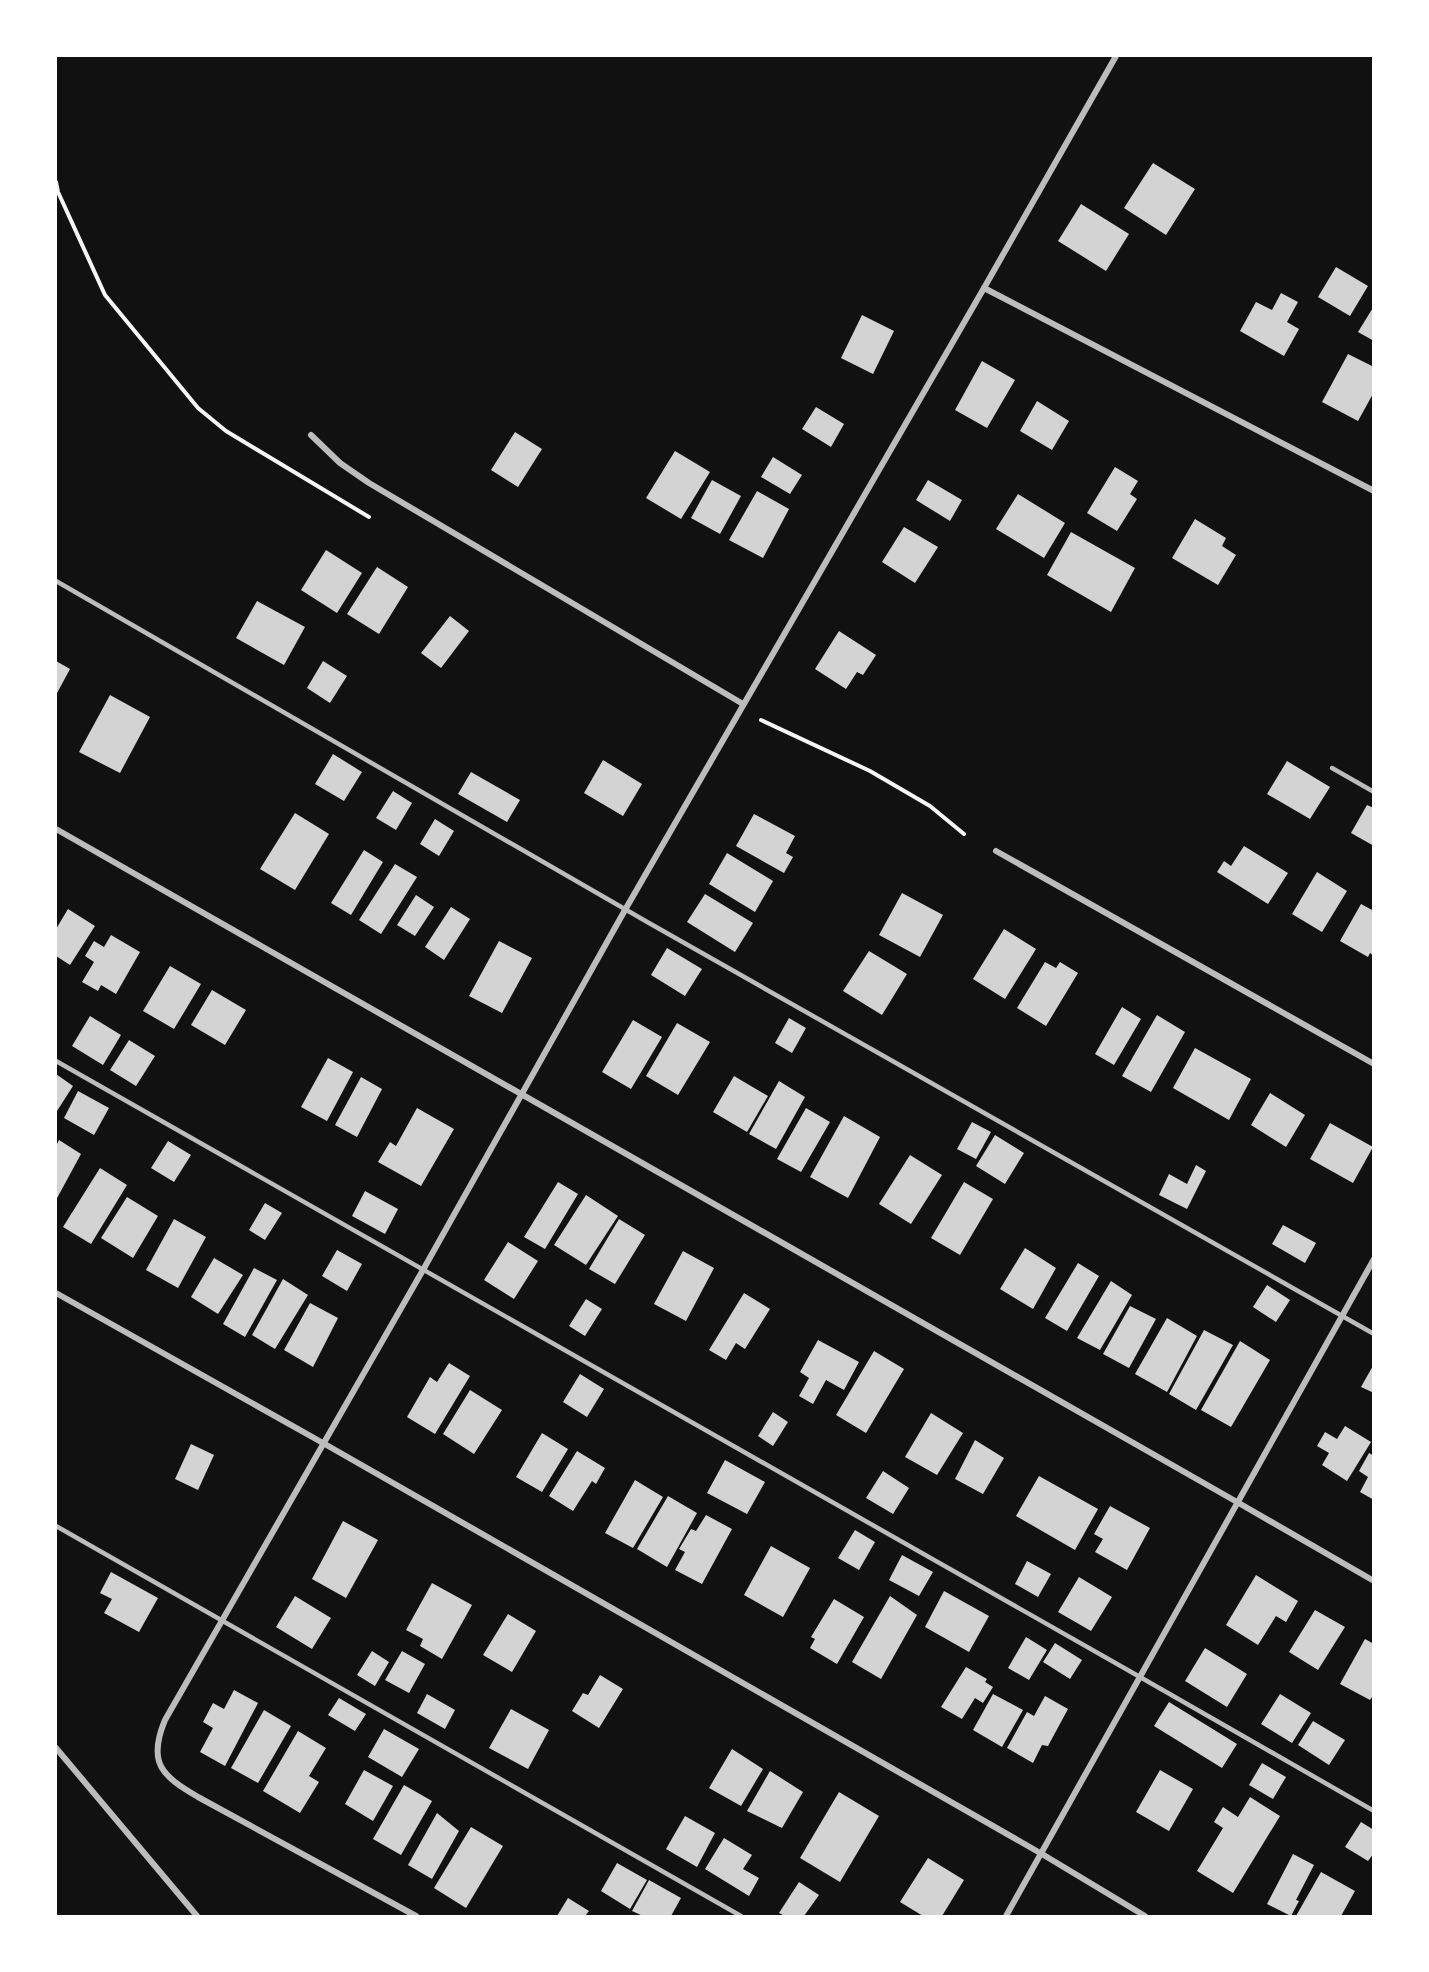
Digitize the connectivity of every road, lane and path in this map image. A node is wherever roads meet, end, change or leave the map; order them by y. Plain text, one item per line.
1 (1116, 56) edge
2 (56, 182) edge
3 (984, 288) junction
4 (311, 435) dead end
5 (1374, 491) edge
6 (369, 517) dead end
7 (56, 581) edge
8 (743, 704) junction
9 (761, 720) dead end
10 (1332, 768) dead end
11 (1374, 792) edge
12 (56, 829) edge
13 (964, 834) dead end
14 (996, 851) dead end
15 (625, 910) junction
16 (56, 1061) edge
17 (1374, 1064) edge
18 (520, 1095) junction
19 (1374, 1258) edge
20 (423, 1270) junction
21 (56, 1293) edge
22 (1341, 1315) junction
23 (1374, 1334) edge
24 (323, 1443) junction
25 (1237, 1502) junction
26 (56, 1527) edge
27 (1374, 1581) edge
28 (221, 1621) junction
29 (1140, 1677) junction
30 (56, 1748) edge
31 (1374, 1811) edge
32 (1042, 1854) junction
33 (197, 1917) edge
34 (416, 1917) edge
35 (741, 1917) edge
36 (1006, 1917) edge
37 (1145, 1917) edge

1 - 3 street
2 - 6 path
3 - 5 street
3 - 8 street
4 - 8 street
7 - 15 lane
8 - 15 street
9 - 13 path
10 - 11 lane
12 - 18 street
14 - 17 street
15 - 18 street
15 - 22 lane
16 - 20 lane
18 - 20 street
18 - 25 street
19 - 22 street
20 - 24 street
20 - 29 lane
21 - 24 street
22 - 23 lane
22 - 25 street
24 - 28 street
24 - 32 street
25 - 27 street
25 - 29 street
26 - 28 lane
28 - 34 street
28 - 35 lane
29 - 31 lane
29 - 32 street
30 - 33 street
32 - 36 street
32 - 37 street

